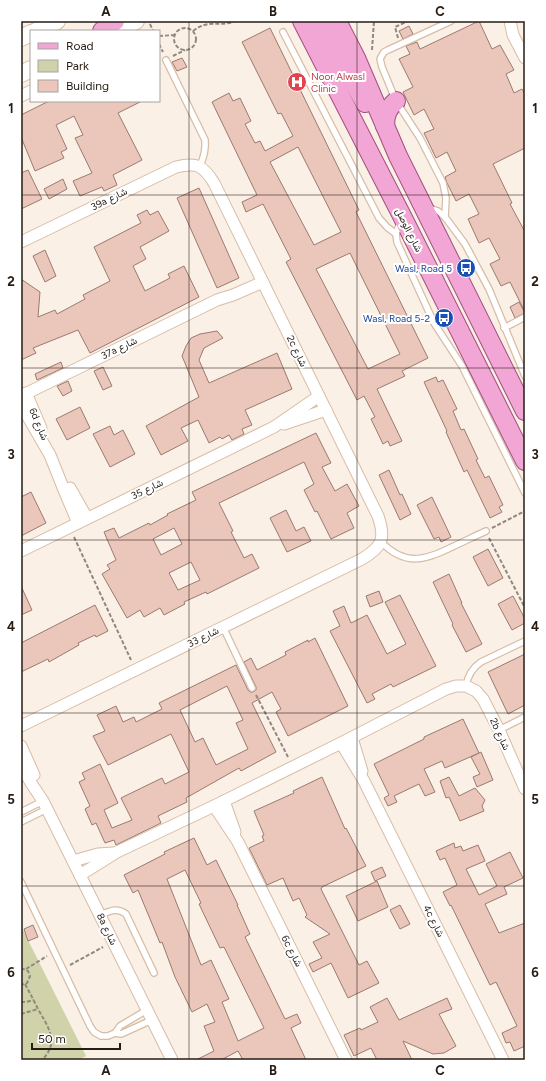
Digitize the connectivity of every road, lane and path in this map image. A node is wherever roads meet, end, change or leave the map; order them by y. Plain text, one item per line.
1 (57, 21) edge
2 (114, 21) edge
3 (235, 21) edge
4 (302, 21) edge
5 (321, 21) edge
6 (337, 21) edge
7 (346, 21) edge
8 (374, 21) edge
9 (408, 21) edge
10 (451, 21) edge
11 (510, 21) edge
12 (137, 24) edge
13 (287, 27) edge
14 (38, 30) edge
15 (103, 30) edge
16 (116, 30) edge
17 (151, 30) edge
18 (193, 31) junction
19 (175, 35) junction
20 (160, 36) edge
21 (310, 38) junction
22 (398, 38) dead end
23 (349, 44) junction
24 (378, 47) dead end
25 (185, 50) junction
26 (372, 50) junction
27 (369, 52) dead end
28 (525, 58) edge
29 (166, 60) joint
30 (30, 92) edge
31 (21, 96) edge
32 (396, 101) junction
33 (385, 126) junction
34 (200, 166) junction
35 (423, 206) junction
36 (402, 216) junction
37 (445, 216) junction
38 (396, 234) junction
39 (21, 242) edge
40 (261, 278) junction
41 (525, 317) edge
42 (504, 328) junction
43 (525, 362) edge
44 (519, 365) junction
45 (525, 376) edge
46 (23, 395) edge
47 (319, 396) junction
48 (21, 405) edge
49 (326, 410) junction
50 (525, 412) edge
51 (274, 427) junction
52 (50, 455) junction
53 (525, 461) edge
54 (525, 493) edge
55 (525, 511) edge
56 (78, 523) junction
57 (486, 531) junction
58 (381, 542) junction
59 (21, 551) edge
60 (525, 608) edge
61 (223, 627) junction
62 (525, 641) edge
63 (136, 670) junction
64 (466, 686) junction
65 (252, 688) joint
66 (525, 717) edge
67 (21, 726) edge
68 (499, 730) junction
69 (352, 738) junction
70 (341, 743) junction
71 (21, 746) edge
72 (21, 765) edge
73 (293, 767) junction
74 (364, 781) junction
75 (525, 789) edge
76 (224, 801) junction
77 (44, 803) junction
78 (214, 806) junction
79 (21, 812) edge
80 (21, 822) edge
81 (238, 842) junction
82 (115, 853) junction
83 (73, 861) junction
84 (80, 875) junction
85 (21, 882) edge
86 (100, 915) junction
87 (113, 942) junction
88 (54, 951) junction
89 (47, 956) junction
90 (21, 968) edge
91 (63, 968) junction
92 (26, 969) junction
93 (154, 973) dead end
94 (25, 984) junction
95 (21, 985) edge
96 (34, 1000) junction
97 (21, 1002) edge
98 (38, 1009) junction
99 (21, 1014) edge
100 (150, 1015) junction
101 (115, 1033) junction
102 (42, 1060) edge
103 (172, 1060) edge
104 (346, 1060) edge
105 (503, 1060) edge

1 - 14 main road
2 - 15 main road
3 - 18 path
4 - 21 main road, شارع الوصل
5 - 33 main road
6 - 23 main road
7 - 23 main road
8 - 26 path
9 - 22 path
10 - 32 lane
11 - 28 street
12 - 16 main road
12 - 17 path
13 - 21 main road
13 - 38 lane
18 - 19 path
18 - 25 path
19 - 20 path
19 - 25 path
21 - 36 main road, شارع الوصل
23 - 33 main road
24 - 26 path
25 - 29 path
26 - 27 path
29 - 34 lane
30 - 31 street
32 - 33 main road
32 - 37 lane
33 - 35 main road
34 - 39 street, 39a شارع
34 - 40 street, 2c شارع
35 - 37 lane
35 - 50 main road
36 - 38 lane
36 - 53 main road, شارع الوصل
37 - 42 lane
38 - 54 lane
40 - 46 street, 37a شارع
40 - 47 street, 2c شارع
41 - 42 lane
42 - 44 lane
43 - 44 lane
44 - 45 lane
46 - 52 street, 6d شارع
47 - 49 street, 2c شارع
47 - 51 street, شارع 35
48 - 52 street, 6d شارع
49 - 51 street, شارع 35
49 - 58 street, 2c شارع
51 - 56 street, شارع 35
52 - 56 street, 6d شارع
55 - 57 path
56 - 59 street, شارع 35
56 - 63 path
57 - 58 lane
57 - 60 path
58 - 61 street, شارع 33
61 - 63 street, شارع 33
61 - 65 lane
62 - 64 lane
63 - 67 street, شارع 33
64 - 68 street, 2b شارع
64 - 69 street
65 - 73 path
66 - 68 lane
68 - 75 street, 2b شارع
69 - 70 street
69 - 74 street, 4c شارع
70 - 73 street
70 - 74 street, 4c شارع
71 - 77 street, 8a شارع
72 - 77 street, 8a شارع
73 - 76 street
74 - 105 street, 4c شارع
76 - 78 street
76 - 81 street, 6c شارع
77 - 79 lane
77 - 80 lane
77 - 83 street, 8a شارع
78 - 81 street, 6c شارع
78 - 82 street
81 - 104 street, 6c شارع
82 - 83 street
82 - 84 street
83 - 84 street, 8a شارع
84 - 86 street, 8a شارع
85 - 88 lane
86 - 87 street, 8a شارع
86 - 93 lane
87 - 91 path
87 - 100 street, 8a شارع
88 - 89 path
88 - 91 lane
89 - 91 path
89 - 92 path
90 - 92 path
91 - 101 lane
92 - 94 path
94 - 95 path
94 - 96 path
96 - 97 path
96 - 98 path
98 - 99 path
98 - 102 path
100 - 101 lane
100 - 101 lane
100 - 103 street, 8a شارع

